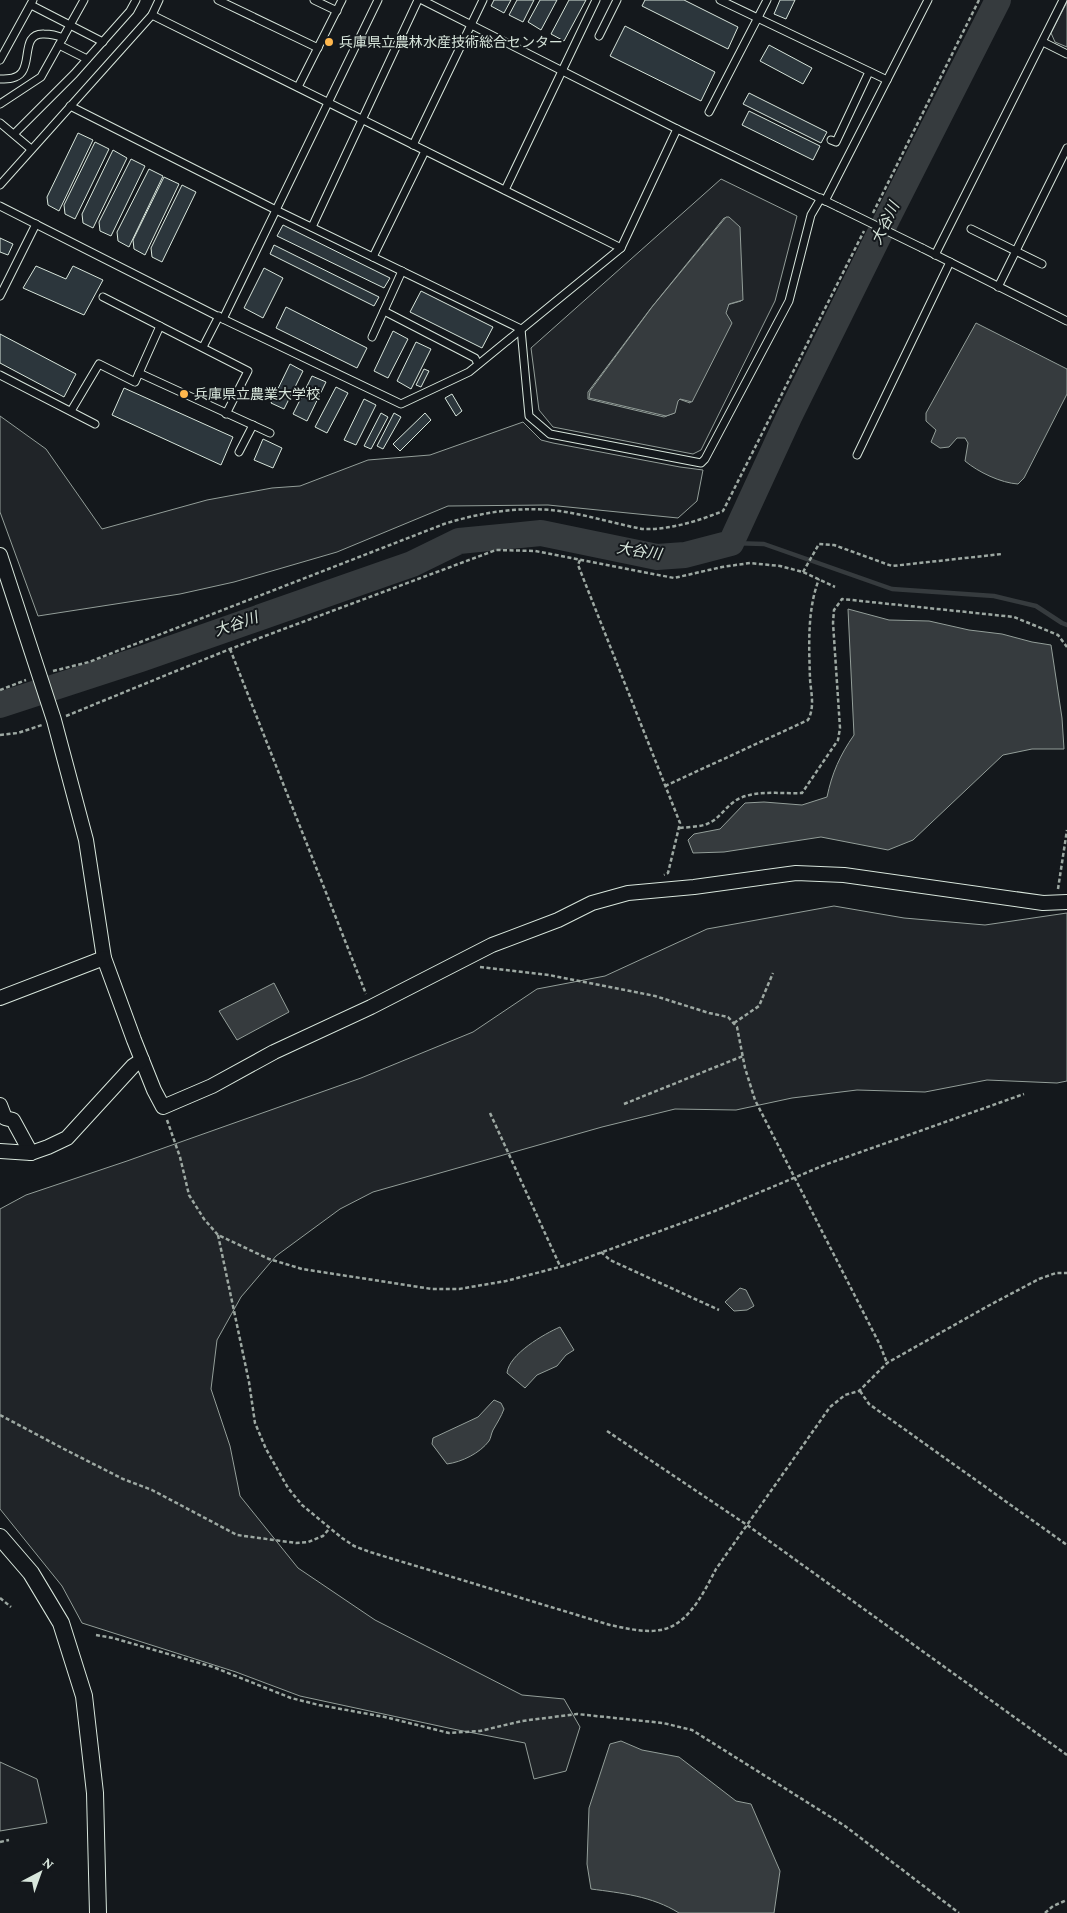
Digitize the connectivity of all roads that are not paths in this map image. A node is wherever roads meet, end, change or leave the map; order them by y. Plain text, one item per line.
1 (83, 0) edge
2 (126, 0) edge
3 (160, 0) edge
4 (218, 0) edge
5 (314, 0) edge
6 (342, 0) edge
7 (378, 0) edge
8 (420, 0) edge
9 (483, 0) edge
10 (596, 0) edge
11 (617, 0) edge
12 (720, 0) edge
13 (767, 0) edge
14 (928, 0) edge
15 (1063, 0) edge
16 (32, 2) edge
17 (135, 2) edge
18 (337, 11) junction
19 (152, 15) junction
20 (758, 19) junction
21 (70, 25) junction
22 (471, 25) junction
23 (599, 36) dead end
24 (61, 41) junction
25 (103, 42) junction
26 (1043, 42) junction
27 (318, 48) junction
28 (1067, 54) edge
29 (87, 59) junction
30 (0, 60) edge
31 (562, 71) junction
32 (869, 72) junction
33 (0, 80) edge
34 (887, 80) junction
35 (298, 88) junction
36 (328, 103) junction
37 (0, 104) edge
38 (70, 106) junction
39 (709, 112) dead end
40 (362, 120) junction
41 (0, 123) edge
42 (677, 128) junction
43 (14, 134) junction
44 (831, 140) dead end
45 (413, 145) junction
46 (1067, 148) edge
47 (32, 149) junction
48 (425, 151) junction
49 (0, 185) edge
50 (505, 190) junction
51 (823, 200) junction
52 (0, 206) edge
53 (276, 210) junction
54 (36, 224) junction
55 (312, 228) junction
56 (971, 229) dead end
57 (621, 248) junction
58 (1016, 251) junction
59 (935, 255) junction
60 (373, 257) junction
61 (950, 262) junction
62 (1042, 264) dead end
63 (402, 271) junction
64 (998, 287) junction
65 (0, 296) edge
66 (103, 297) dead end
67 (384, 311) junction
68 (221, 318) junction
69 (1067, 321) edge
70 (160, 326) junction
71 (521, 329) junction
72 (372, 337) dead end
73 (202, 347) junction
74 (478, 364) junction
75 (139, 373) junction
76 (0, 374) edge
77 (71, 411) junction
78 (226, 414) junction
79 (96, 424) dead end
80 (253, 425) junction
81 (270, 433) dead end
82 (239, 452) dead end
83 (857, 455) dead end
84 (0, 555) edge
85 (1062, 902) edge
86 (104, 958) junction
87 (0, 998) edge
88 (142, 1060) junction
89 (0, 1105) edge
90 (0, 1151) edge
91 (32, 1152) junction
92 (0, 1537) edge
93 (98, 1913) edge

1 - 21 lane
2 - 17 lane
3 - 19 lane
4 - 27 lane
5 - 18 lane
6 - 18 lane
7 - 36 lane
8 - 22 lane
8 - 40 lane
9 - 22 lane
10 - 31 lane
11 - 23 lane
12 - 20 lane
13 - 20 lane
14 - 34 lane
15 - 26 lane
16 - 21 lane
16 - 30 lane
17 - 25 lane
18 - 27 lane
19 - 35 lane
19 - 38 lane
20 - 32 lane
20 - 39 lane
21 - 24 lane
21 - 25 lane
22 - 31 lane
22 - 45 lane
24 - 29 lane
24 - 33 lane
24 - 37 lane
25 - 29 lane
26 - 28 lane
26 - 59 lane
27 - 35 lane
29 - 43 lane
31 - 42 lane
31 - 50 lane
32 - 34 lane
32 - 44 lane
34 - 51 lane
35 - 36 lane
36 - 40 lane
36 - 53 lane
38 - 47 lane
38 - 53 lane
40 - 45 lane
40 - 55 lane
41 - 43 lane
42 - 51 lane
42 - 57 lane
43 - 47 lane
45 - 48 lane
46 - 58 lane
47 - 49 lane
48 - 50 lane
48 - 60 lane
50 - 57 lane
51 - 59 lane, bridge
51 - 71 lane
52 - 54 lane
53 - 55 lane
53 - 68 lane
54 - 65 lane
54 - 68 lane
55 - 60 lane
56 - 58 lane
57 - 71 lane
58 - 62 lane
58 - 64 lane
59 - 61 lane
60 - 63 lane
61 - 64 lane
61 - 83 lane
63 - 67 lane
63 - 71 lane
64 - 69 lane
66 - 70 lane
67 - 72 lane
67 - 74 lane
68 - 73 lane
68 - 74 lane
70 - 73 lane
70 - 75 lane
71 - 74 lane
73 - 78 lane
75 - 77 lane
75 - 78 lane
76 - 77 lane
77 - 79 lane
78 - 80 lane
80 - 81 lane
80 - 82 lane
84 - 86 street
85 - 88 street
86 - 87 street
86 - 88 street
88 - 91 street
89 - 91 street
90 - 91 street
92 - 93 street

